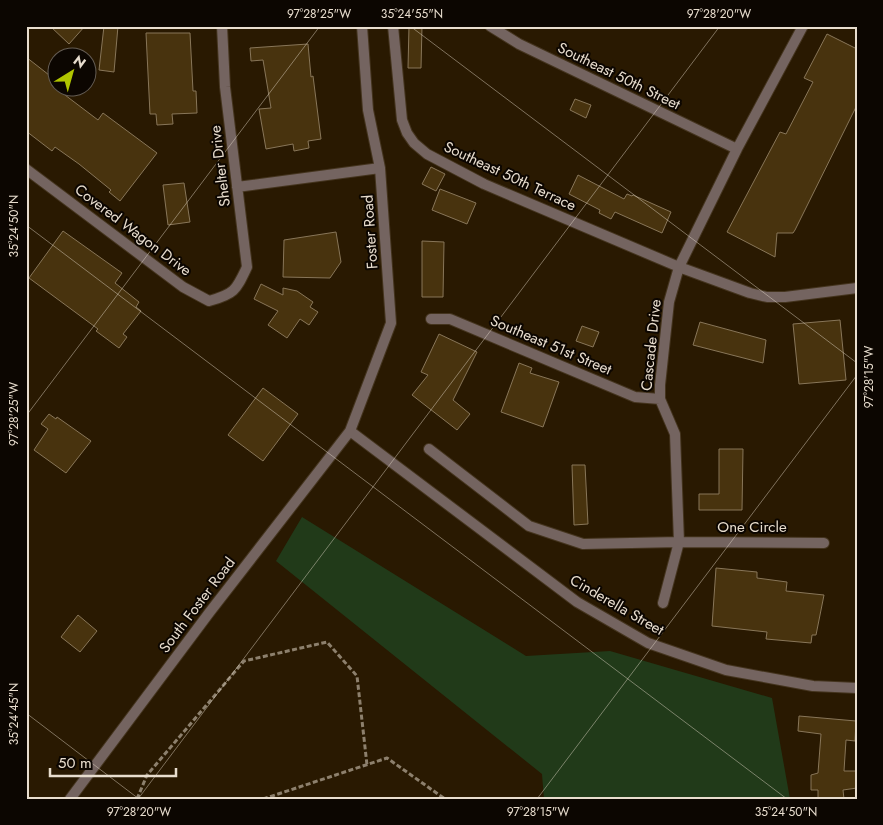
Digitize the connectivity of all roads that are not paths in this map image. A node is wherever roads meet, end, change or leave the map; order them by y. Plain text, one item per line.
1 (222, 26) edge
2 (362, 26) edge
3 (393, 26) edge
4 (490, 26) edge
5 (803, 26) edge
6 (736, 149) junction
7 (380, 168) junction
8 (26, 169) edge
9 (238, 187) junction
10 (679, 267) junction
11 (857, 288) edge
12 (228, 296) joint
13 (431, 319) dead end
14 (660, 399) junction
15 (350, 430) junction
16 (429, 449) dead end
17 (679, 542) junction
18 (824, 543) dead end
19 (663, 603) dead end
20 (857, 688) edge
21 (70, 799) edge

1 - 9 street, Shelter Drive
2 - 7 street, Foster Road
3 - 10 street, Southeast 50th Terrace
4 - 6 street, Southeast 50th Street
5 - 6 street, Cascade Drive
6 - 10 street, Cascade Drive
7 - 9 street
7 - 15 street, Foster Road
8 - 12 street, Covered Wagon Drive
9 - 12 street, Shelter Drive
10 - 11 street, Southeast 50th Terrace
10 - 14 street, Cascade Drive
13 - 14 street, Southeast 51st Street
14 - 17 street, Cascade Drive
15 - 20 street, Cinderella Street
15 - 21 street, South Foster Road
16 - 17 street, One Circle
17 - 18 street, One Circle
17 - 19 street, Cascade Drive

